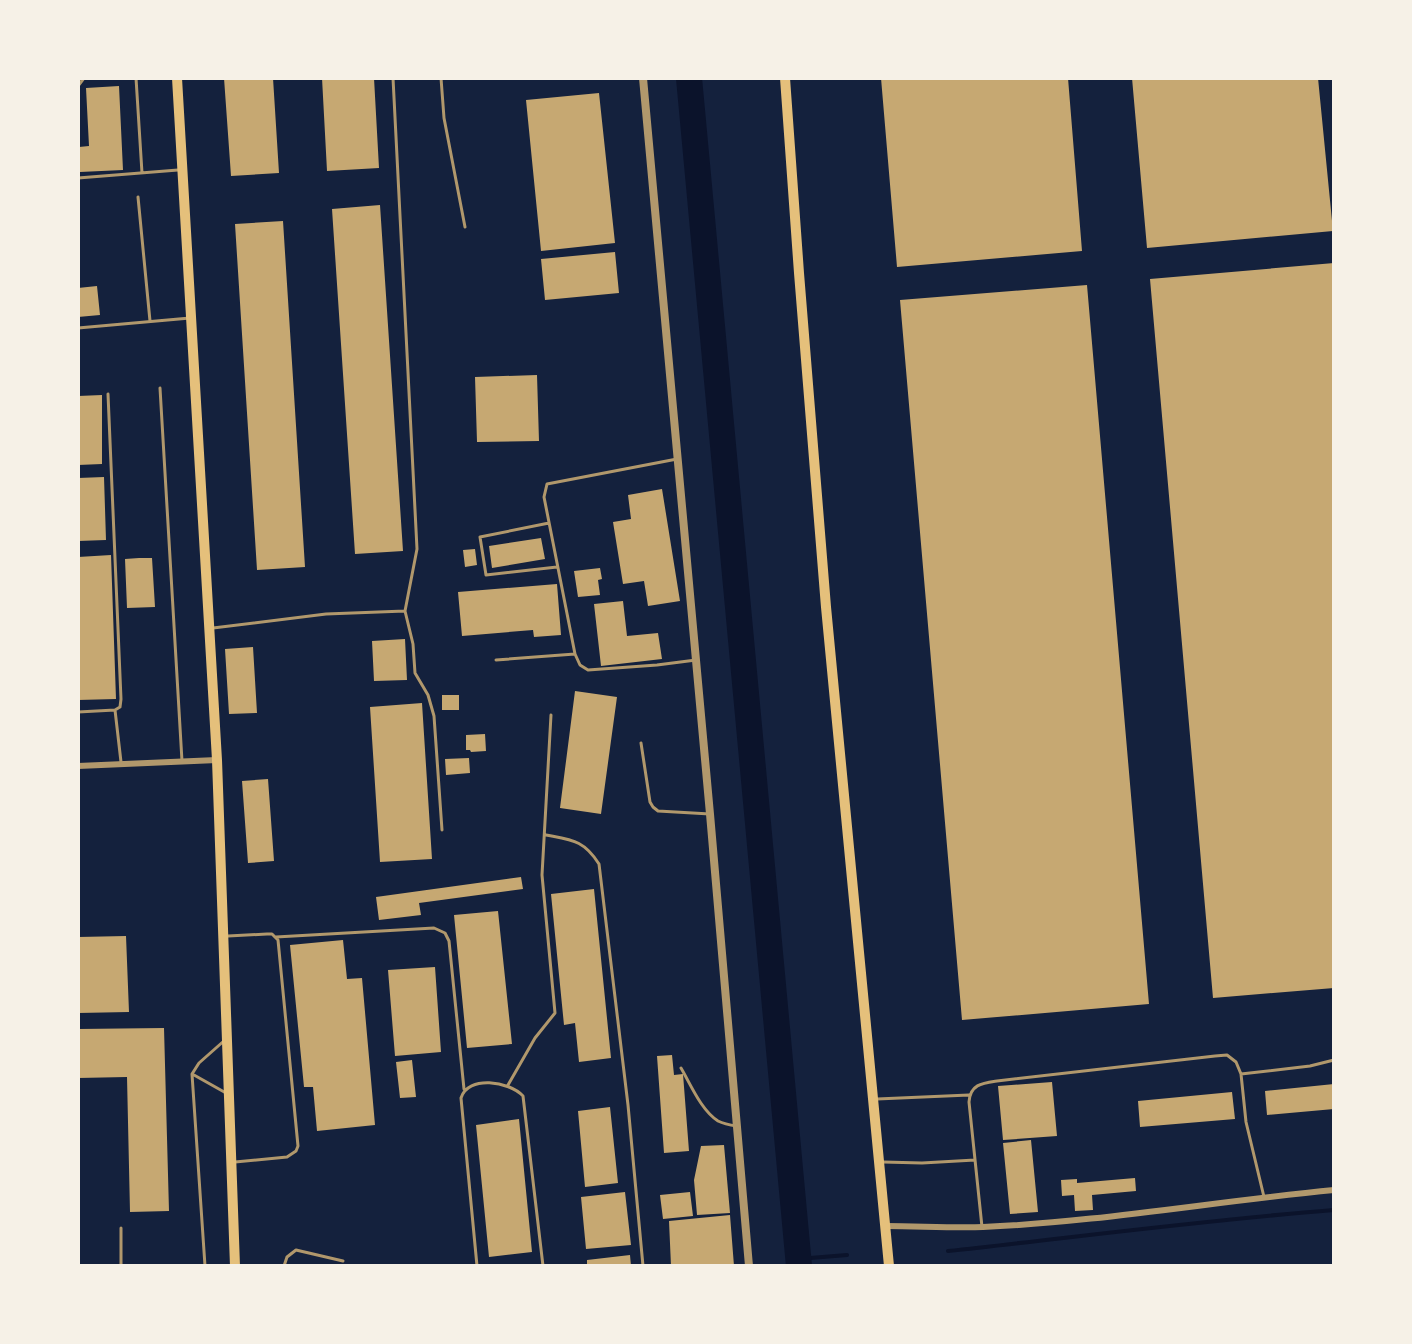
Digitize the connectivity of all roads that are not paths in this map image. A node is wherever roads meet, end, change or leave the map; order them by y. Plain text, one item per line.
1 (84, 78) edge
2 (136, 78) edge
3 (177, 78) edge
4 (393, 78) edge
5 (441, 78) edge
6 (643, 78) edge
7 (785, 78) edge
8 (78, 86) edge
9 (182, 170) junction
10 (142, 173) junction
11 (78, 178) edge
12 (138, 197) dead end
13 (465, 227) dead end
14 (191, 318) junction
15 (150, 321) junction
16 (78, 328) edge
17 (160, 388) dead end
18 (108, 394) dead end
19 (677, 459) junction
20 (549, 523) junction
21 (558, 567) junction
22 (405, 611) junction
23 (209, 629) junction
24 (575, 654) junction
25 (496, 660) dead end
26 (696, 660) junction
27 (115, 710) junction
28 (78, 712) edge
29 (551, 715) dead end
30 (641, 743) dead end
31 (217, 760) junction
32 (182, 761) junction
33 (121, 764) junction
34 (78, 766) edge
35 (710, 814) junction
36 (442, 830) dead end
37 (546, 835) junction
38 (223, 936) junction
39 (276, 937) junction
40 (227, 1038) junction
41 (1334, 1060) edge
42 (681, 1068) dead end
43 (192, 1074) junction
44 (1241, 1074) junction
45 (508, 1085) junction
46 (464, 1089) junction
47 (229, 1095) junction
48 (969, 1095) junction
49 (874, 1099) junction
50 (737, 1126) junction
51 (975, 1160) junction
52 (231, 1162) junction
53 (880, 1162) junction
54 (1334, 1190) edge
55 (1264, 1197) junction
56 (886, 1226) junction
57 (982, 1227) junction
58 (121, 1228) dead end
59 (343, 1261) dead end
60 (121, 1266) edge
61 (205, 1266) edge
62 (235, 1266) edge
63 (284, 1266) edge
64 (477, 1266) edge
65 (543, 1266) edge
66 (643, 1266) edge
67 (749, 1266) edge
68 (889, 1266) edge

1 - 8 lane
2 - 10 lane
3 - 9 main road
4 - 22 lane
5 - 13 lane
6 - 19 street
7 - 49 main road
9 - 10 lane
9 - 14 main road
10 - 11 lane
12 - 15 lane
14 - 15 lane
14 - 23 main road
15 - 16 lane
17 - 32 lane
18 - 27 lane
19 - 20 lane
19 - 26 street
20 - 21 lane
20 - 21 lane
21 - 24 lane
22 - 23 lane
22 - 36 lane
23 - 31 main road
24 - 25 lane
24 - 26 lane
26 - 35 street
27 - 28 lane
27 - 33 lane
29 - 37 lane
30 - 35 lane
31 - 32 street
31 - 38 main road
32 - 33 street
33 - 34 street
35 - 50 street
37 - 45 lane
37 - 66 lane
38 - 39 lane
38 - 40 main road
39 - 46 lane
39 - 52 lane
40 - 43 lane
40 - 47 main road
41 - 44 lane
42 - 50 lane
43 - 47 lane
43 - 61 lane
44 - 48 lane
44 - 55 lane
45 - 46 lane
45 - 65 lane
46 - 64 lane
47 - 52 main road
48 - 49 lane
48 - 51 lane
49 - 53 main road
50 - 67 street
51 - 53 lane
51 - 57 lane
52 - 62 main road
53 - 56 main road
54 - 55 street
55 - 57 street
56 - 57 street
56 - 68 main road
58 - 60 lane
59 - 63 lane

